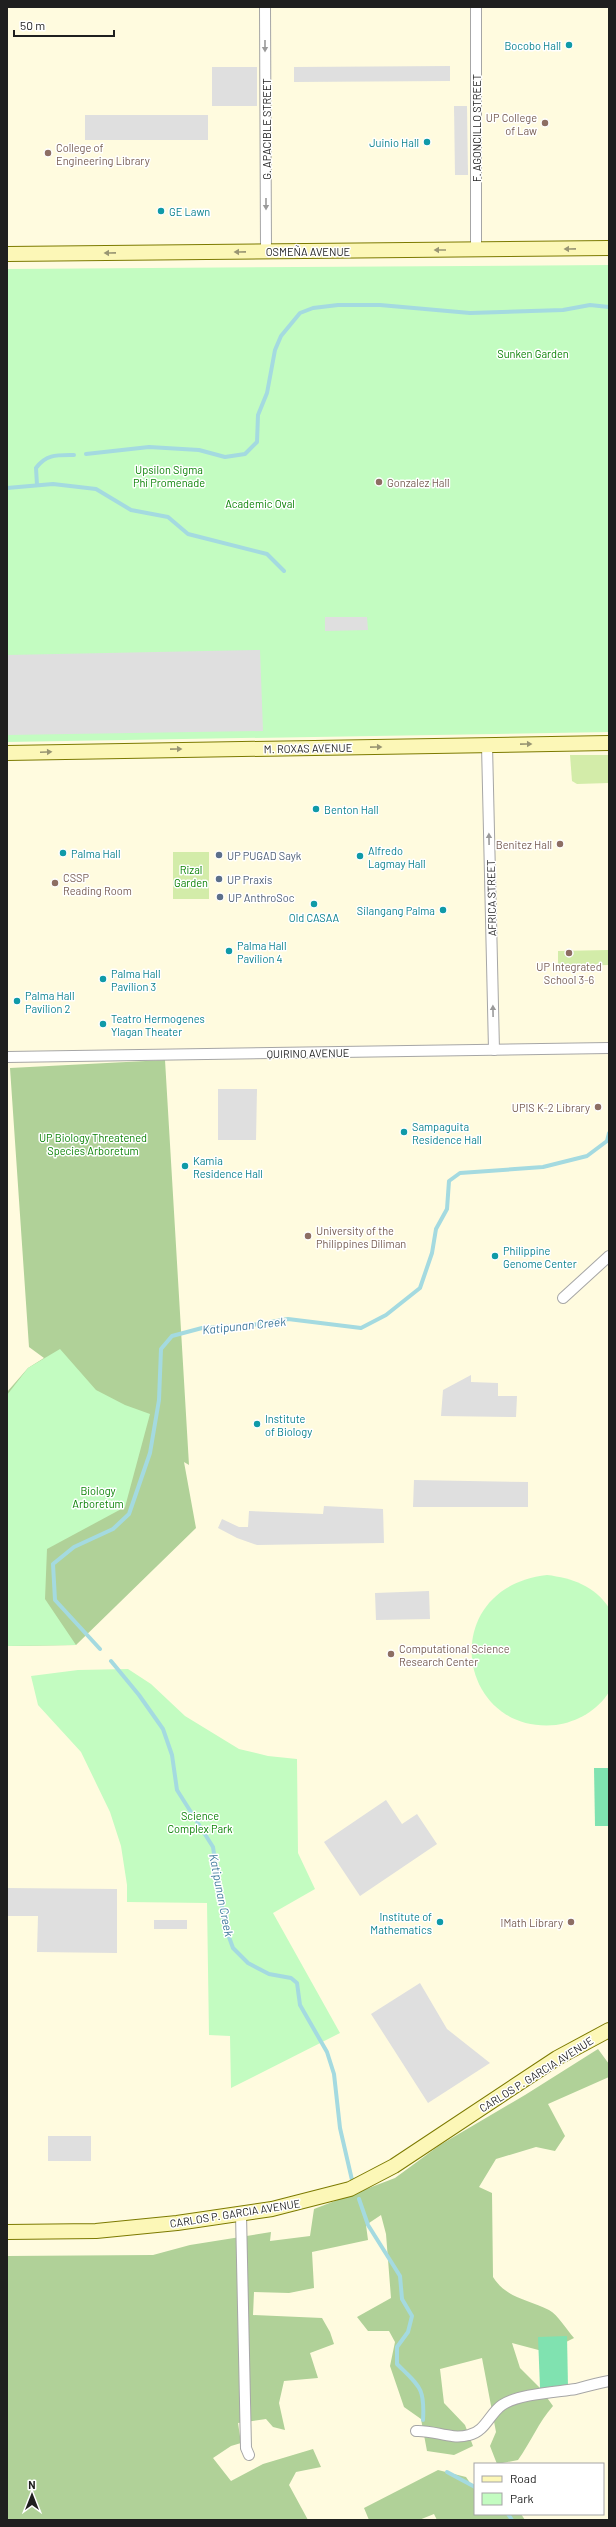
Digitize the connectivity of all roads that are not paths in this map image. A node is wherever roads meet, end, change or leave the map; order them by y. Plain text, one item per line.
1 (265, 7) edge
2 (476, 7) edge
3 (609, 248) edge
4 (476, 250) junction
5 (266, 251) junction
6 (7, 254) edge
7 (609, 743) edge
8 (487, 745) junction
9 (7, 753) edge
10 (609, 1048) edge
11 (494, 1050) junction
12 (7, 1057) edge
13 (609, 1256) edge
14 (563, 1298) dead end
15 (609, 2030) edge
16 (241, 2214) junction
17 (7, 2232) edge
18 (609, 2381) edge
19 (416, 2432) dead end
20 (249, 2455) dead end

1 -> 5 street, G. APACIBLE STREET
2 - 4 street, F. AGONCILLO STREET
3 -> 4 street, OSMEÑA AVENUE
4 -> 5 street, OSMEÑA AVENUE
5 -> 6 street, OSMEÑA AVENUE
8 -> 7 street, M. ROXAS AVENUE
9 -> 8 street, M. ROXAS AVENUE
11 -> 8 street, AFRICA STREET
10 - 11 street, QUIRINO AVENUE
11 - 12 street, QUIRINO AVENUE
13 - 14 street
15 - 16 street, CARLOS P. GARCIA AVENUE
16 - 17 street, CARLOS P. GARCIA AVENUE
16 - 20 street
18 - 19 street

